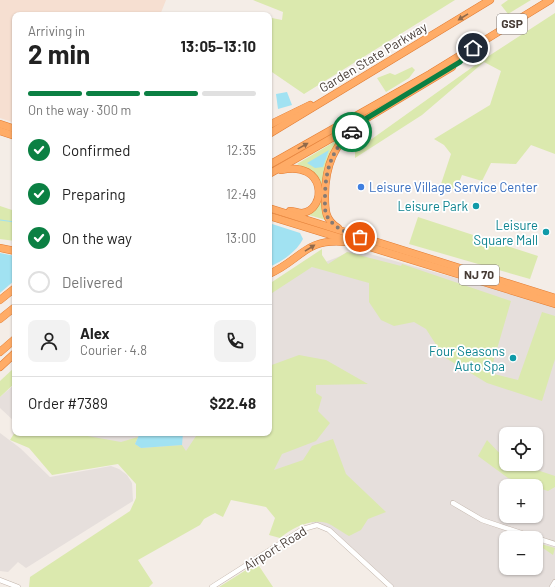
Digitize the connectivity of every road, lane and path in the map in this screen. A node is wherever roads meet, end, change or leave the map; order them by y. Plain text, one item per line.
1 (490, 0) edge
2 (550, 0) edge
3 (473, 48) junction
4 (329, 98) junction
5 (367, 118) junction
6 (272, 123) edge
7 (0, 124) edge
8 (12, 128) edge
9 (0, 131) edge
10 (272, 132) edge
11 (12, 135) edge
12 (272, 163) edge
13 (272, 172) edge
14 (272, 173) edge
15 (272, 209) edge
16 (272, 217) edge
17 (347, 233) junction
18 (361, 244) junction
19 (0, 248) edge
20 (12, 251) edge
21 (272, 272) edge
22 (12, 290) edge
23 (555, 298) edge
24 (0, 300) edge
25 (555, 304) edge
26 (12, 309) edge
27 (0, 319) edge
28 (12, 341) edge
29 (0, 352) edge
30 (12, 356) edge
31 (0, 367) edge
32 (453, 503) dead end
33 (515, 531) edge
34 (543, 540) edge
35 (555, 544) edge
36 (0, 580) edge
37 (18, 587) edge
38 (212, 587) edge
39 (391, 587) edge

1 -> 4 highway, Garden State Parkway / GSP
2 - 3 highway, GSP
3 - 5 highway
12 -> 3 highway, GSP
4 - 6 highway
4 - 10 highway, Garden State Parkway / GSP
5 - 13 highway
5 - 17 highway
7 - 8 highway
9 - 11 highway
14 - 15 highway
15 - 17 highway, NJ 70
16 - 18 highway, NJ 70
17 - 23 highway, NJ 70
21 -> 18 highway
18 - 25 highway, NJ 70
19 - 20 highway
22 - 24 highway
26 - 27 highway
28 - 29 highway
30 - 31 highway
32 - 33 street
34 - 35 street
36 - 37 street
38 - 39 street, Airport Road

